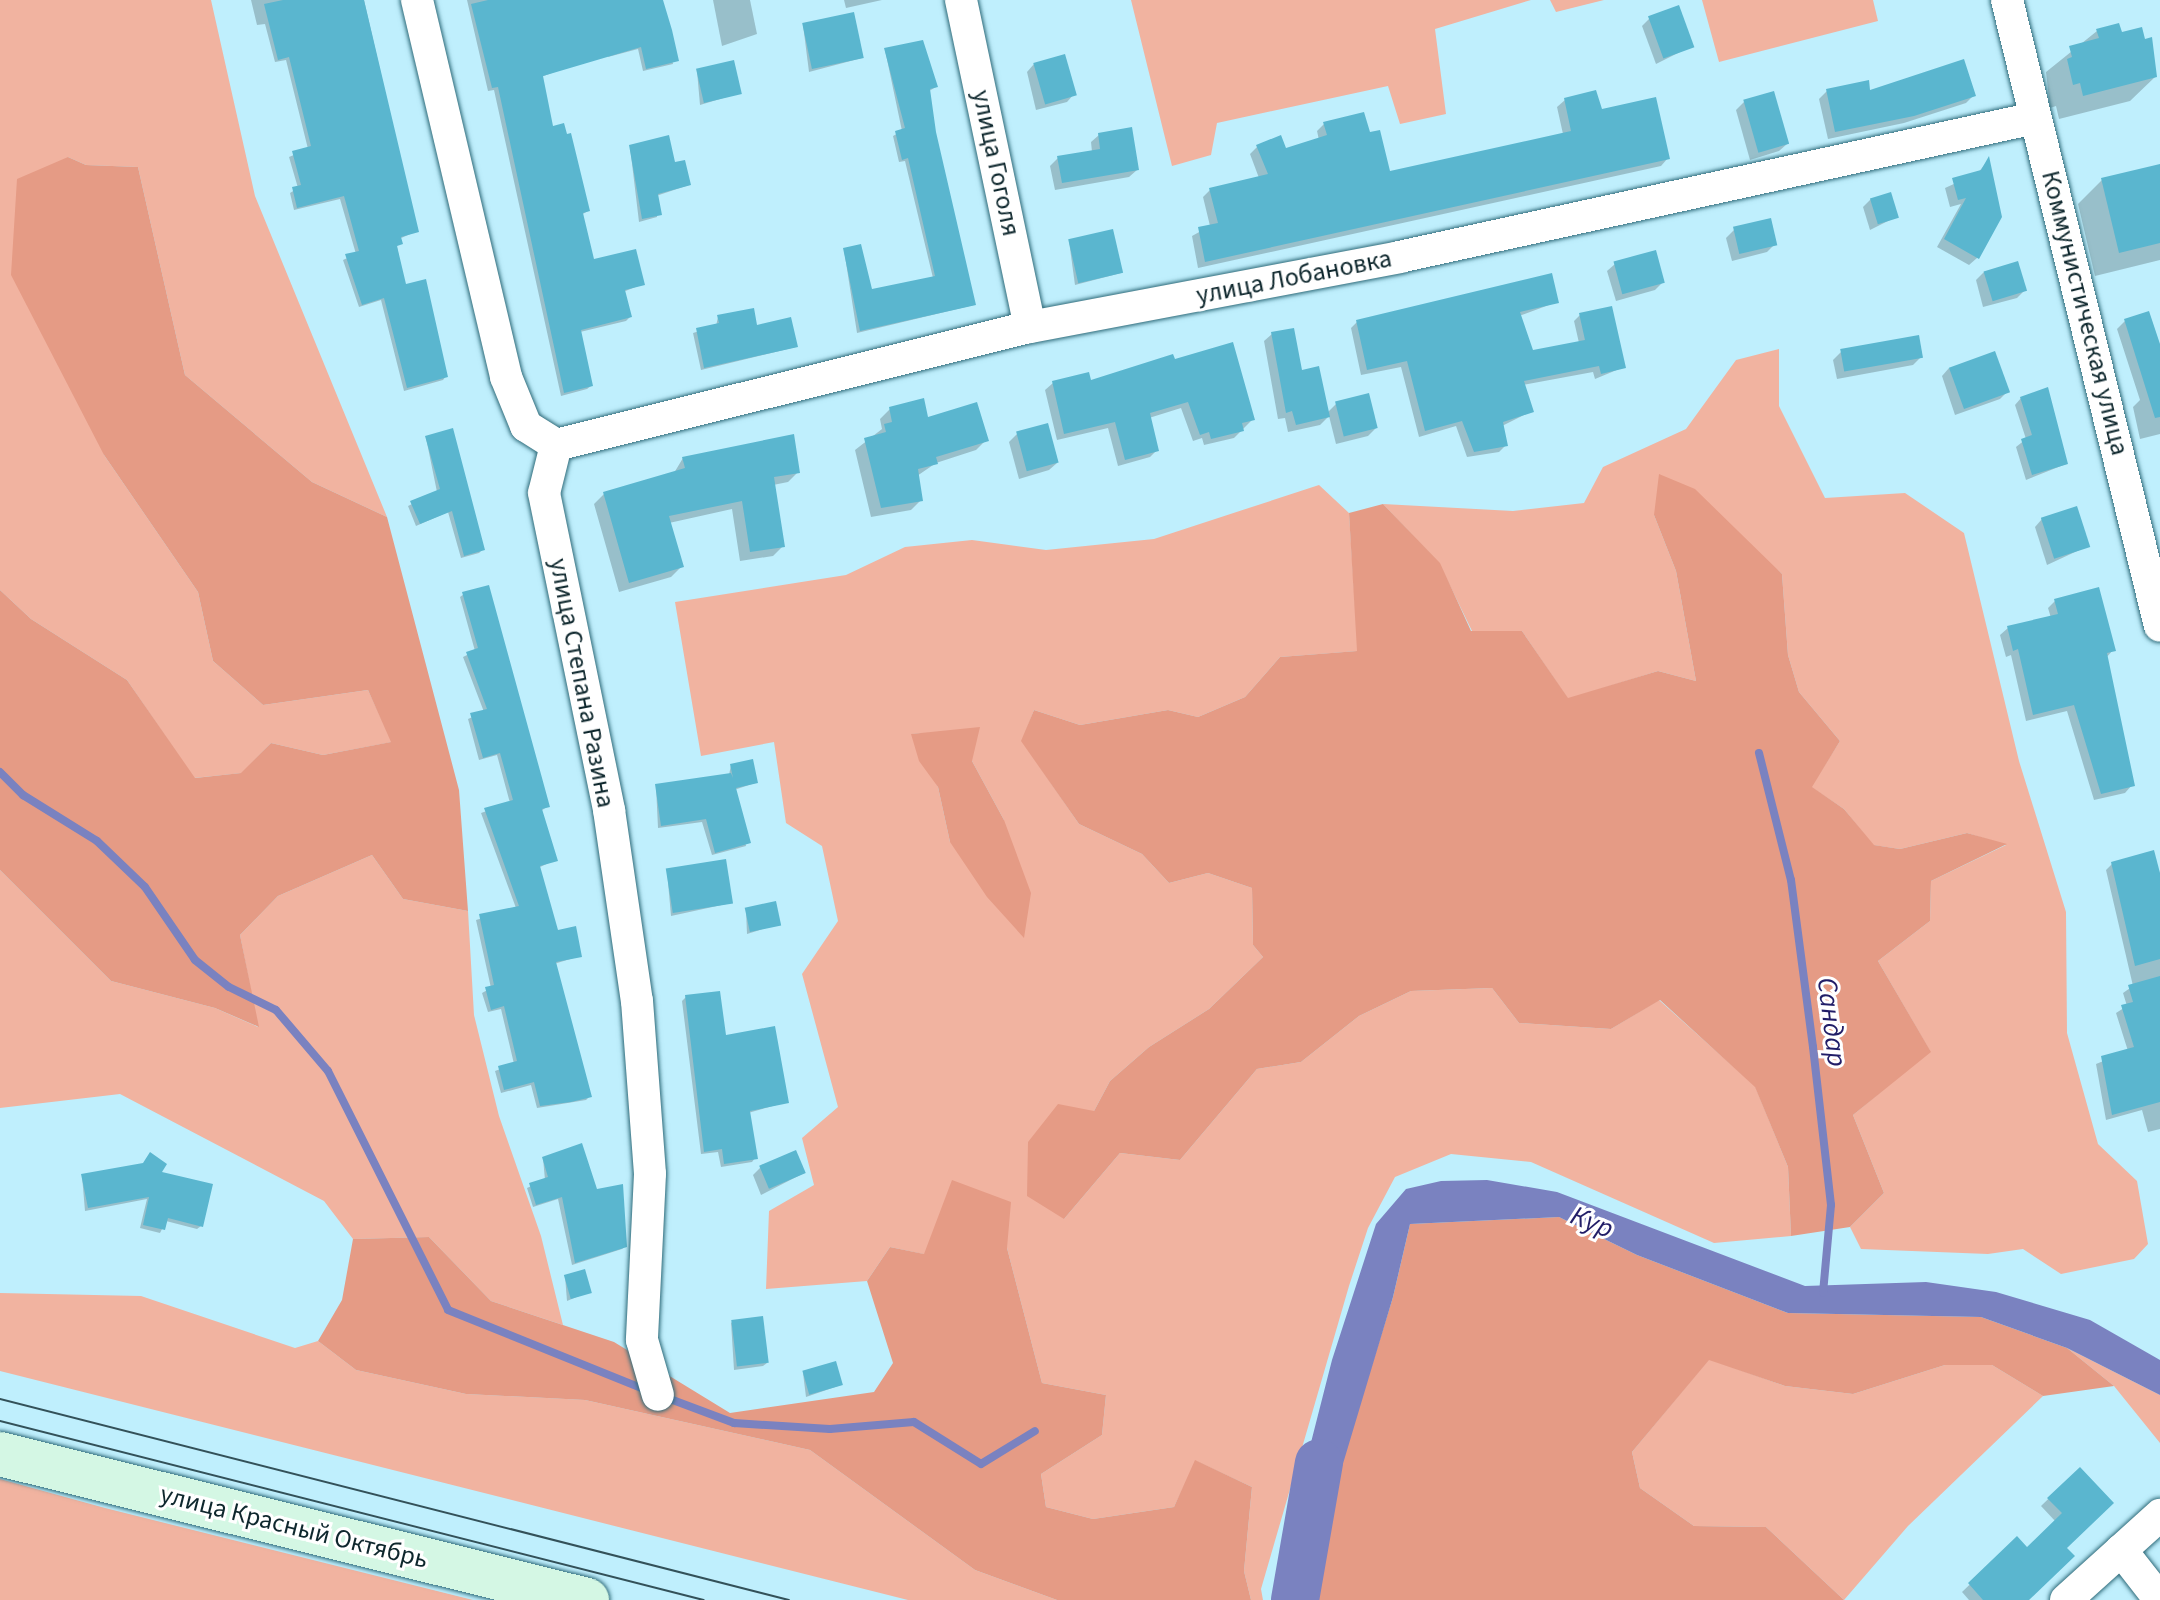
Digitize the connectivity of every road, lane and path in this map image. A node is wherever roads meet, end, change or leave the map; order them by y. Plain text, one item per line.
1 (417, 0) edge
2 (961, 0) edge
3 (2007, 0) edge
4 (2035, 118) junction
5 (1030, 327) junction
6 (556, 445) junction
7 (2160, 626) edge
8 (658, 1395) dead end
9 (0, 1454) edge
10 (2160, 1515) edge
11 (2121, 1550) junction
12 (587, 1600) edge
13 (2066, 1600) edge
14 (2160, 1600) edge

1 - 6 street
2 - 5 street, улица Гоголя
3 - 4 street, Коммунистическая улица
4 - 5 street, улица Лобановка
4 - 7 street, Коммунистическая улица
5 - 6 street, улица Лобановка
6 - 8 street, улица Степана Разина
9 - 12 main road, улица Красный Октябрь
10 - 11 street
11 - 13 street
11 - 14 street

